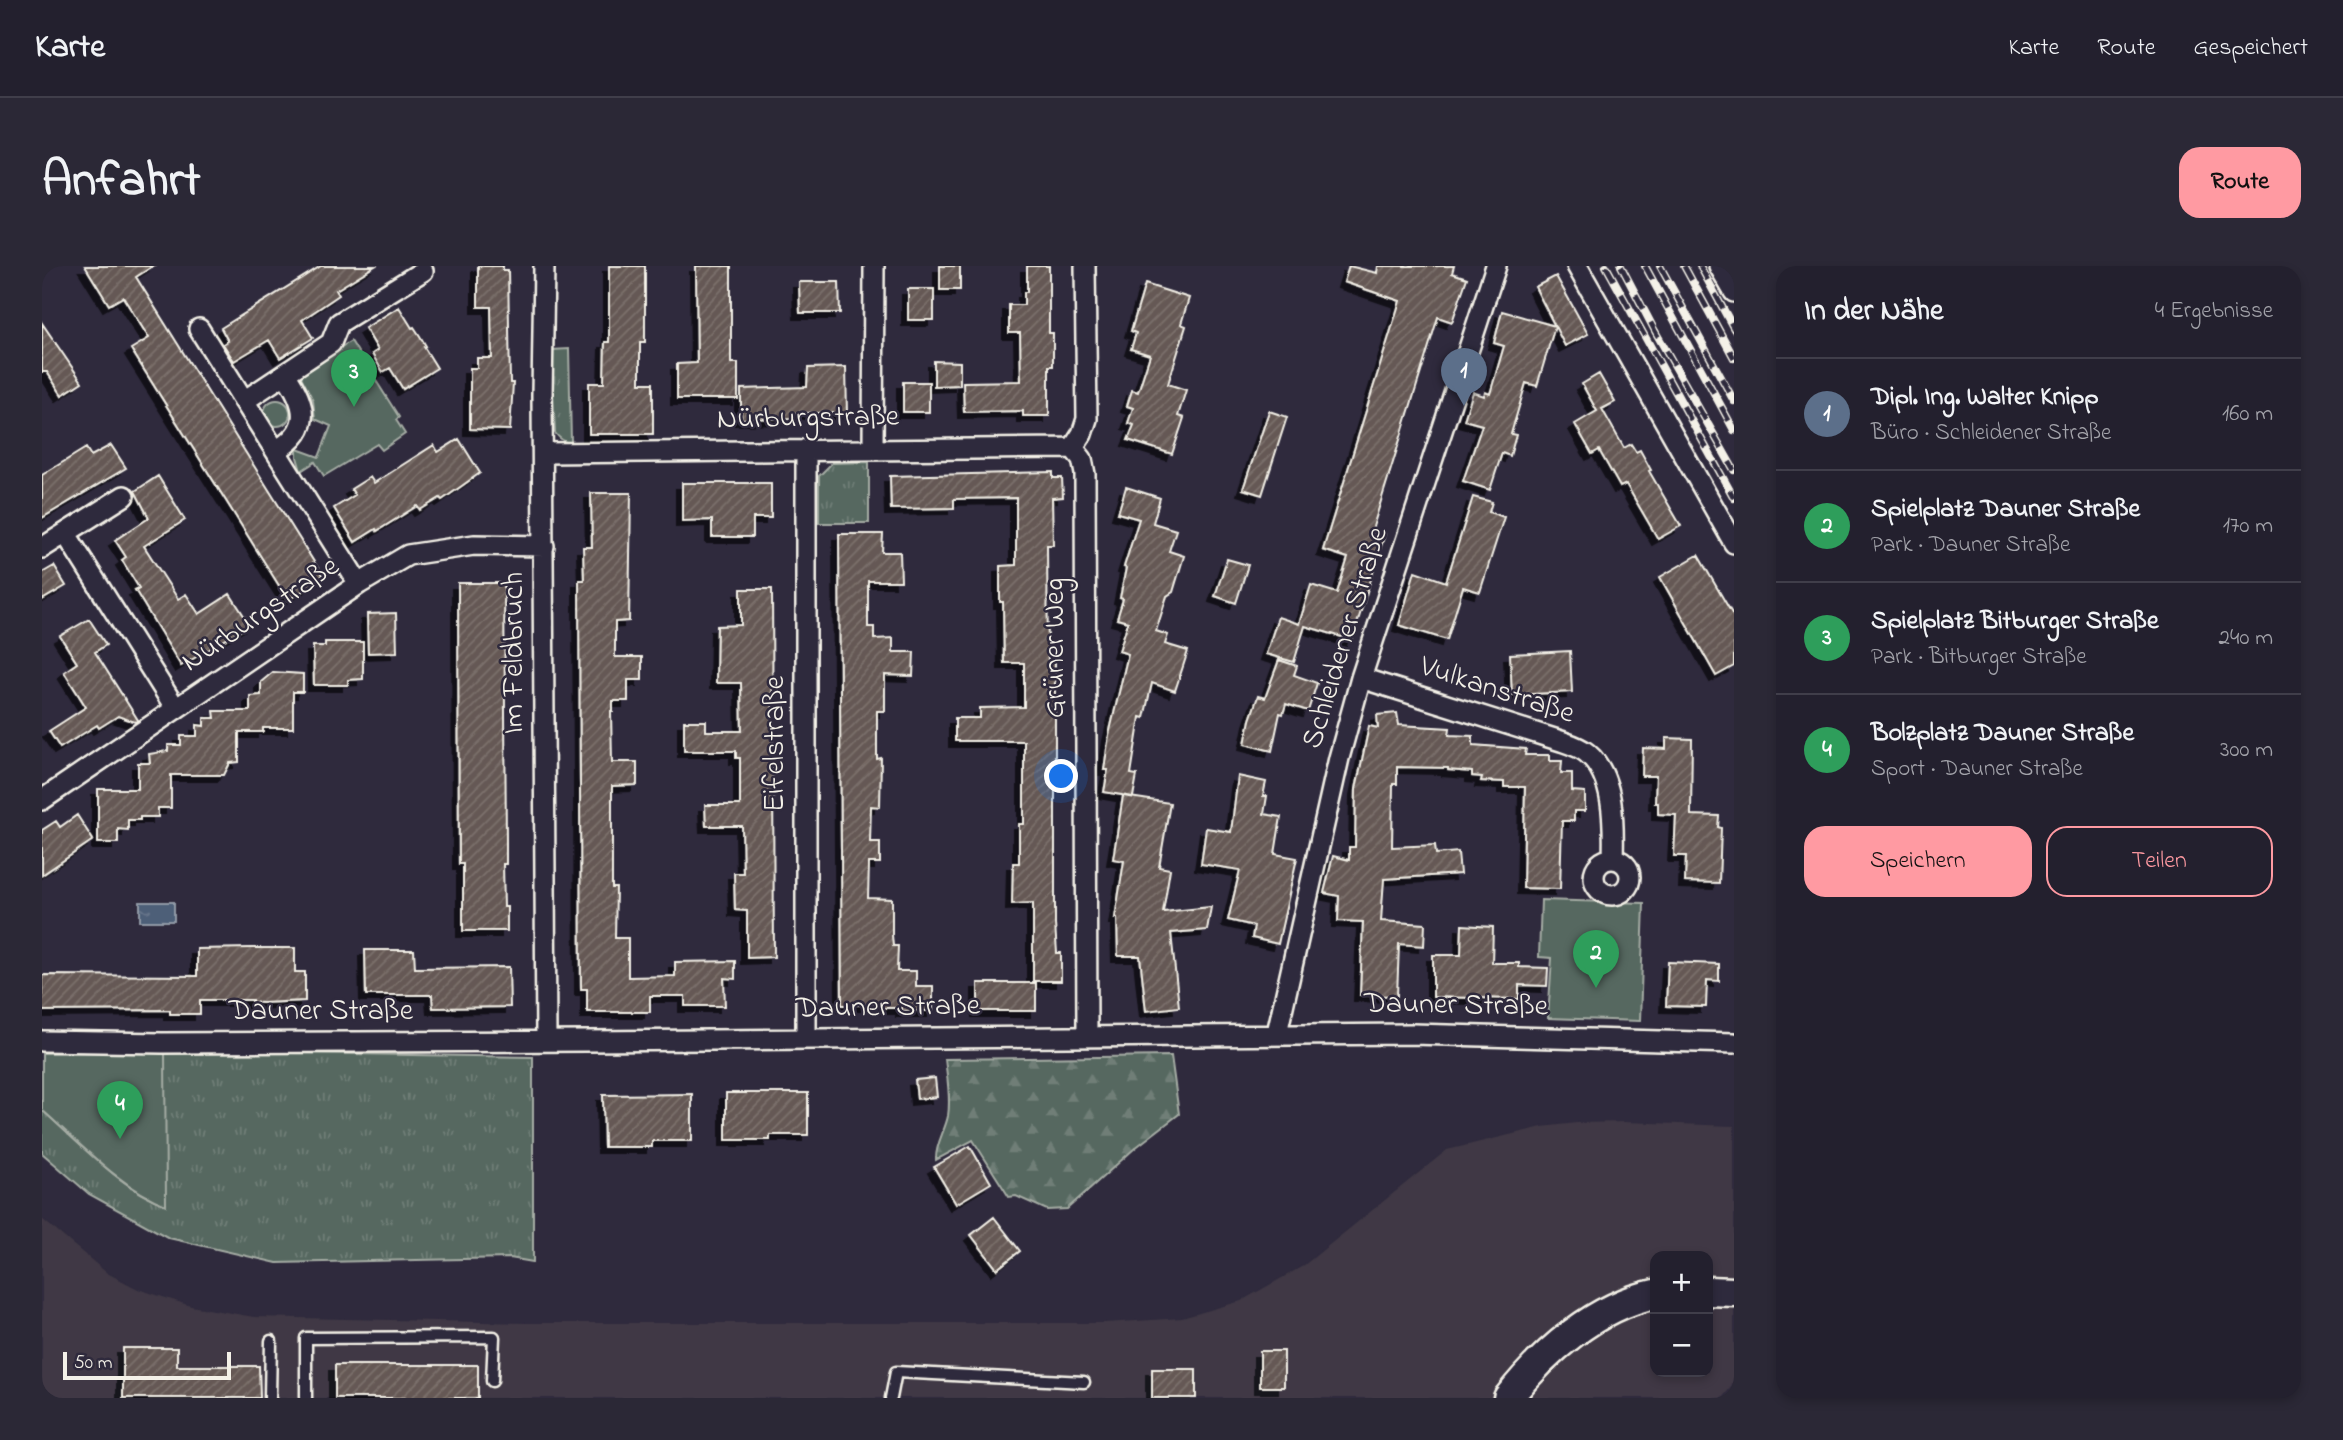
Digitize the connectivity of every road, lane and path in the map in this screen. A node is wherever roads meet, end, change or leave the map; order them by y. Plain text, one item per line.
1 (544, 266) edge
2 (874, 266) edge
3 (1085, 266) edge
4 (1496, 266) edge
5 (1577, 266) edge
6 (1719, 266) edge
7 (423, 271) dead end
8 (1734, 292) edge
9 (198, 329) dead end
10 (285, 374) junction
11 (244, 401) junction
12 (873, 448) junction
13 (1073, 448) junction
14 (806, 449) junction
15 (276, 450) junction
16 (544, 453) junction
17 (124, 496) dead end
18 (66, 534) junction
19 (1734, 543) edge
20 (544, 546) junction
21 (42, 548) edge
22 (359, 584) junction
23 (1361, 678) junction
24 (176, 709) junction
25 (42, 800) edge
26 (1613, 859) dead end
27 (1277, 1034) junction
28 (1087, 1036) junction
29 (806, 1039) junction
30 (546, 1040) junction
31 (42, 1041) edge
32 (1734, 1043) edge
33 (1713, 1291) edge
34 (1734, 1292) edge
35 (1650, 1295) edge
36 (271, 1341) dead end
37 (492, 1381) dead end
38 (1084, 1382) dead end
39 (270, 1398) edge
40 (306, 1398) edge
41 (891, 1398) edge
42 (1508, 1398) edge

1 - 16 street, Im Feldbruch
2 - 12 street
3 - 13 street
4 - 23 street, Schleidener Straße
5 - 19 street
6 - 8 street
7 - 10 street
9 - 11 street
10 - 11 street
10 - 15 street
11 - 15 street
12 - 13 street, Nürburgstraße
12 - 14 street, Nürburgstraße
13 - 28 street, Grüner Weg
14 - 16 street, Nürburgstraße
14 - 29 street, Eifelstraße
15 - 22 street
16 - 20 street, Im Feldbruch
17 - 18 street
18 - 21 street
18 - 24 street, Nürburgstraße
20 - 22 street, Nürburgstraße
20 - 30 street, Im Feldbruch
22 - 24 street, Nürburgstraße
23 - 26 street, Vulkanstraße
23 - 27 street, Schleidener Straße
24 - 25 street, Nürburgstraße
27 - 28 street, Dauner Straße
27 - 32 street, Dauner Straße
28 - 29 street, Dauner Straße
29 - 30 street, Dauner Straße
30 - 31 street, Dauner Straße
33 - 34 main road
35 - 42 main road
36 - 39 lane
37 - 40 lane
38 - 41 lane

